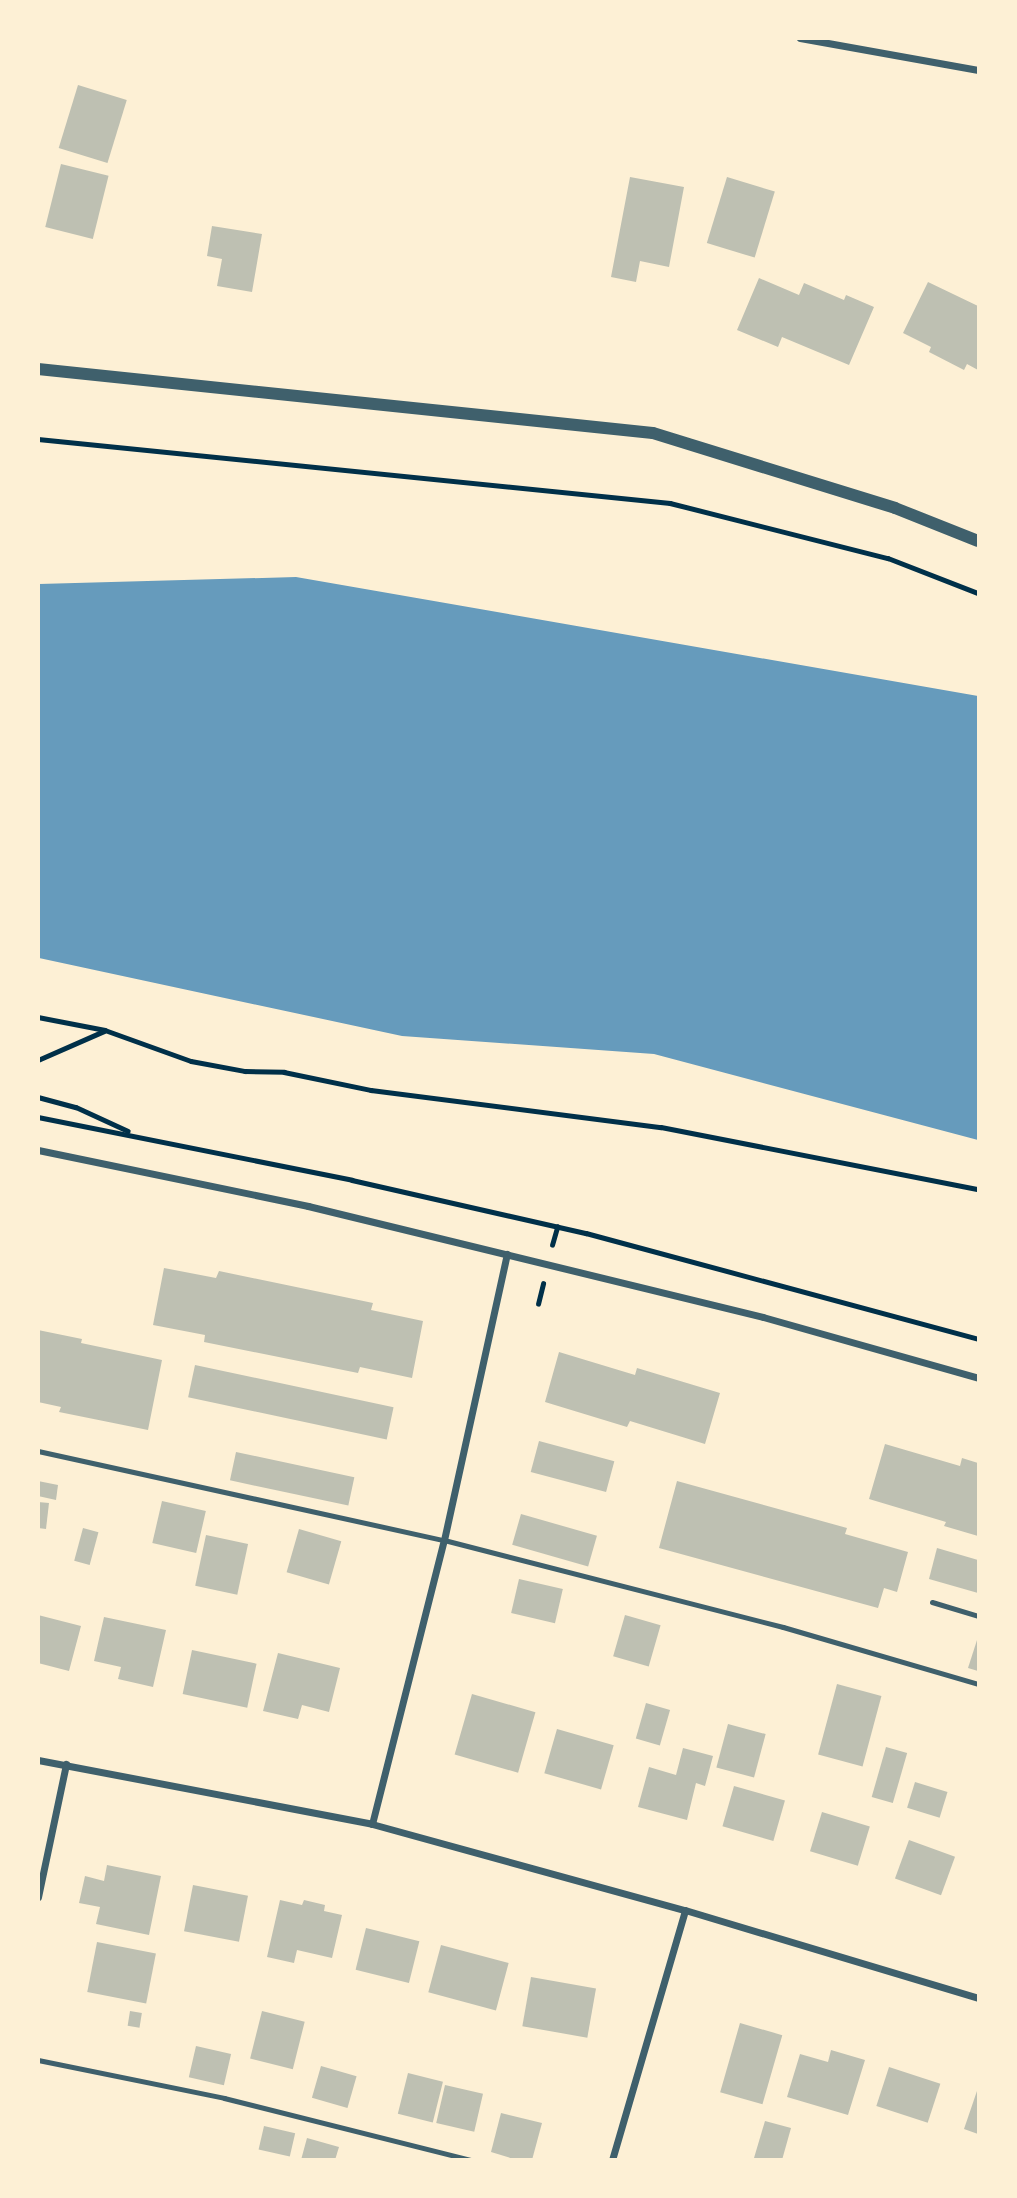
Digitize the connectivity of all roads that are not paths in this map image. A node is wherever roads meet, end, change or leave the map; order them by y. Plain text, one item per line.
1 (800, 38) edge
2 (978, 70) edge
3 (38, 369) edge
4 (978, 541) edge
5 (38, 1150) edge
6 (507, 1254) junction
7 (978, 1378) edge
8 (38, 1451) edge
9 (444, 1540) junction
10 (932, 1602) dead end
11 (978, 1616) edge
12 (978, 1684) edge
13 (38, 1760) edge
14 (66, 1764) junction
15 (372, 1824) junction
16 (38, 1897) edge
17 (685, 1910) junction
18 (978, 1998) edge
19 (38, 2060) edge
20 (470, 2160) edge
21 (612, 2160) edge

1 - 2 street
3 - 4 street
5 - 6 street
6 - 7 street
6 - 9 street
8 - 9 lane
9 - 12 lane
9 - 15 street
10 - 11 lane
13 - 14 street
14 - 15 street
14 - 16 street
15 - 17 street
17 - 18 street
17 - 21 street
19 - 20 lane

